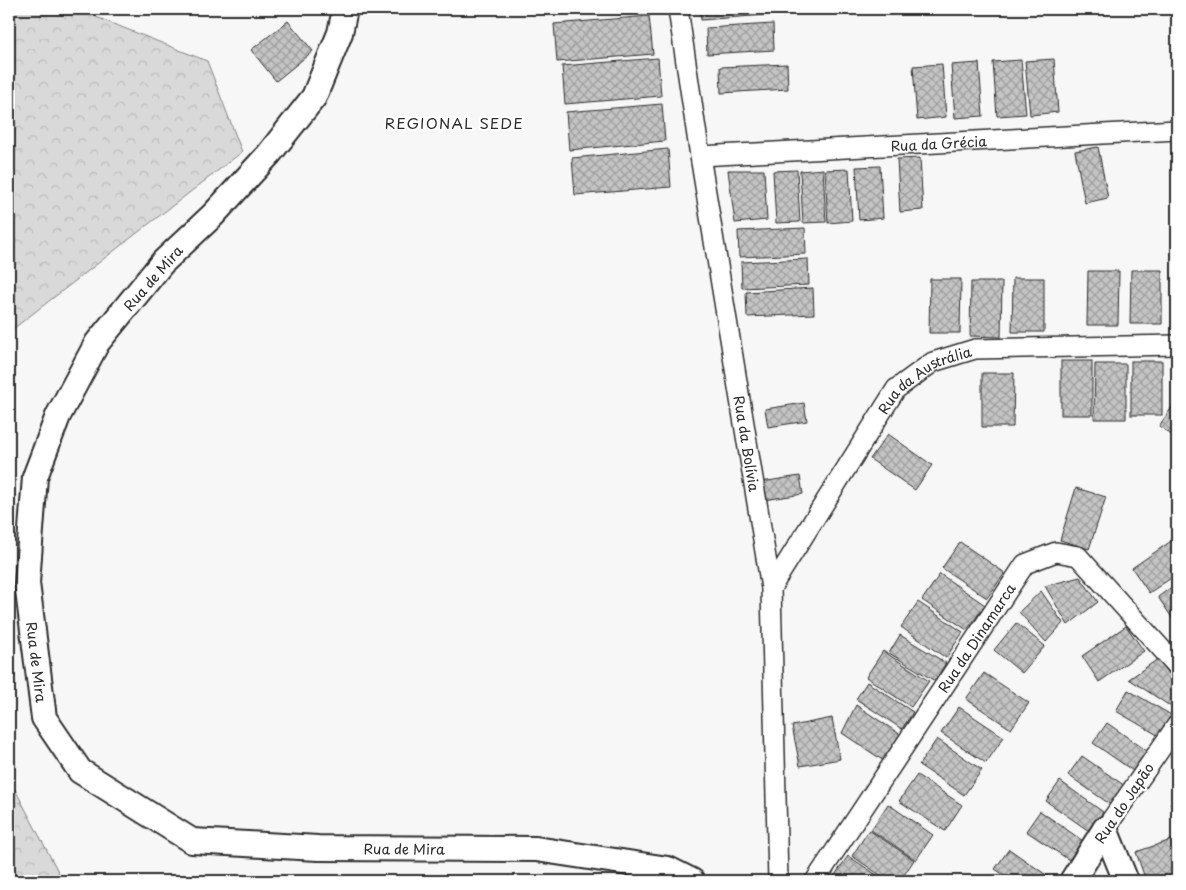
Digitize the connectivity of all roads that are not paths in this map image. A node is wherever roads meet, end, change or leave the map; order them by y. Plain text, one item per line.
1 (345, 9) edge
2 (678, 9) edge
3 (1177, 130) edge
4 (700, 156) junction
5 (1177, 345) edge
6 (771, 588) junction
7 (1177, 666) edge
8 (1177, 725) edge
9 (1105, 829) junction
10 (692, 881) edge
11 (778, 881) edge
12 (815, 881) edge
13 (1072, 881) edge
14 (1126, 881) edge

1 - 10 street, Rua de Mira
2 - 4 street, Rua da Bolívia
3 - 4 street, Rua da Grécia
4 - 6 street, Rua da Bolívia
5 - 6 street, Rua da Austrália
6 - 11 street, Rua da Bolívia
7 - 12 street, Rua da Dinamarca
8 - 9 street, Rua do Japão
9 - 13 street, Rua do Japão
9 - 14 street

